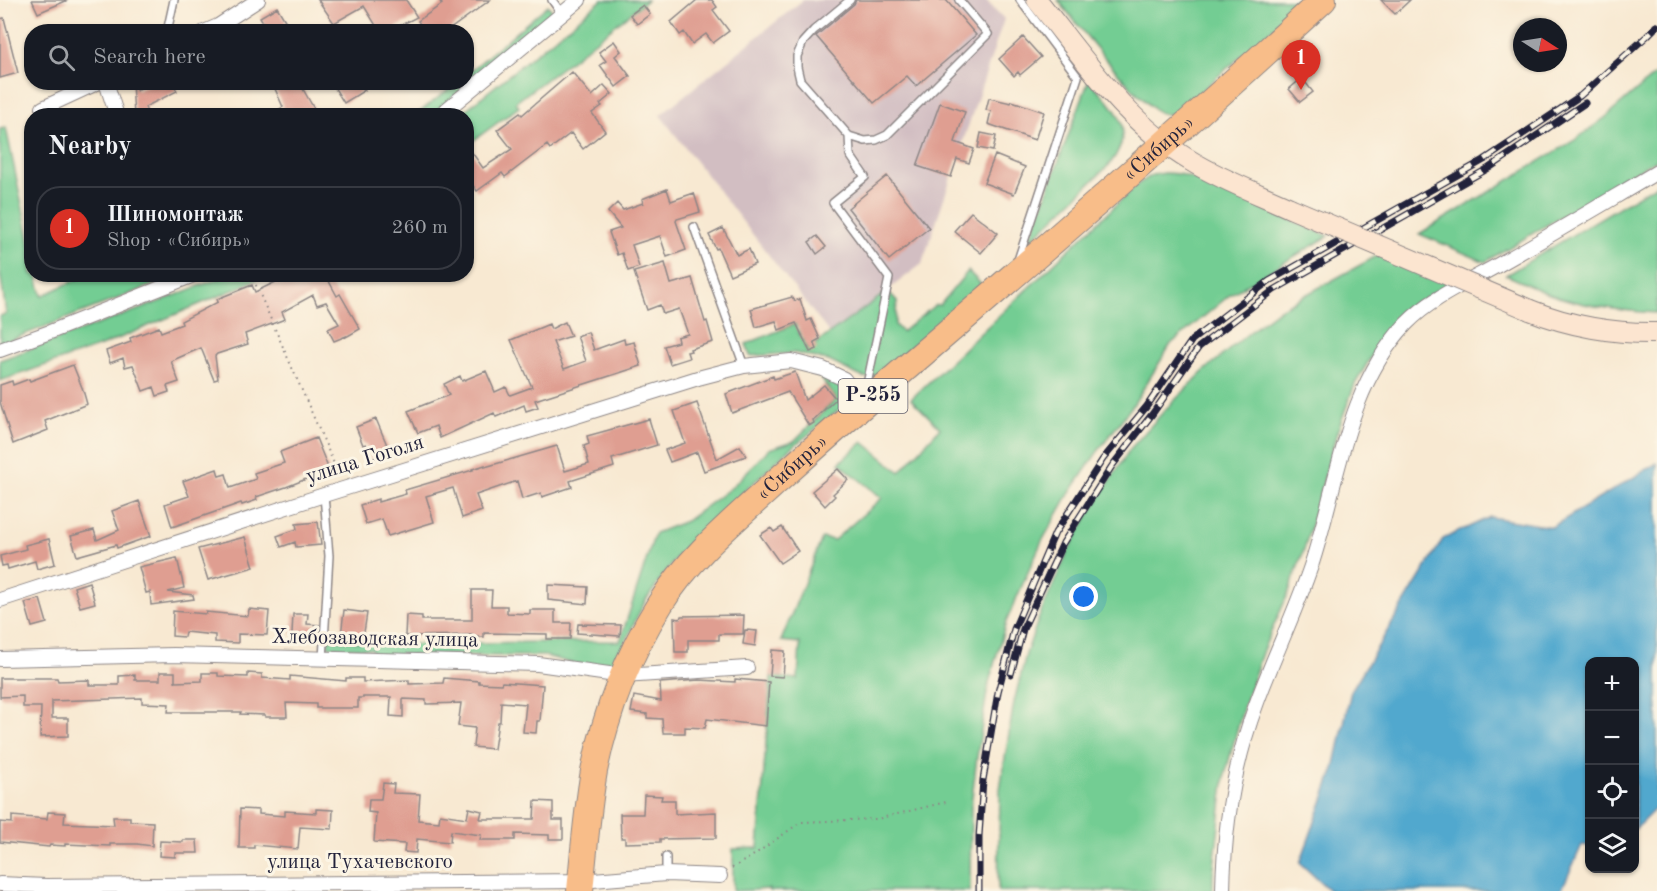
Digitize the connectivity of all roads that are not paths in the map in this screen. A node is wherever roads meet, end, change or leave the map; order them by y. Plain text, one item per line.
1 (174, 0) edge
2 (258, 0) edge
3 (552, 0) edge
4 (579, 0) edge
5 (850, 0) edge
6 (959, 0) edge
7 (1020, 0) edge
8 (1037, 0) edge
9 (1323, 0) edge
10 (562, 14) junction
11 (169, 24) edge
12 (221, 24) edge
13 (474, 87) edge
14 (82, 90) edge
15 (109, 90) edge
16 (470, 90) edge
17 (43, 108) dead end
18 (114, 108) edge
19 (449, 108) edge
20 (849, 136) junction
21 (1165, 144) junction
22 (1657, 172) edge
23 (694, 227) dead end
24 (1013, 277) junction
25 (163, 282) edge
26 (1657, 333) edge
27 (0, 350) edge
28 (744, 366) junction
29 (862, 405) junction
30 (324, 495) junction
31 (0, 600) edge
32 (0, 659) edge
33 (323, 659) junction
34 (747, 668) dead end
35 (623, 676) junction
36 (666, 857) dead end
37 (666, 874) junction
38 (720, 876) road end
39 (0, 884) edge
40 (580, 886) edge
41 (1223, 891) edge

1 - 11 lane
2 - 12 street
3 - 10 lane
4 - 10 street
5 - 20 lane
6 - 20 lane
7 - 24 lane
8 - 21 street
9 - 21 highway, «Сибирь» / Р-255
10 - 13 street
14 - 17 street
15 - 18 street
16 - 19 street
20 - 29 lane
21 - 24 highway, «Сибирь» / Р-255
21 - 26 street, bridge
22 - 41 street
23 - 28 lane
24 - 29 highway, «Сибирь» / Р-255
25 - 27 street
28 - 29 street, улица Гоголя
28 - 30 street, улица Гоголя
29 - 35 highway, «Сибирь» / Р-255
30 - 31 street, улица Гоголя
30 - 33 lane
32 - 33 street, Хлебозаводская улица
33 - 35 street, Хлебозаводская улица
34 - 35 street, Хлебозаводская улица
35 - 40 highway, «Сибирь» / Р-255
36 - 37 lane
37 - 38 street, улица Тухачевского
37 - 40 street, улица Тухачевского
39 - 40 street, улица Тухачевского

